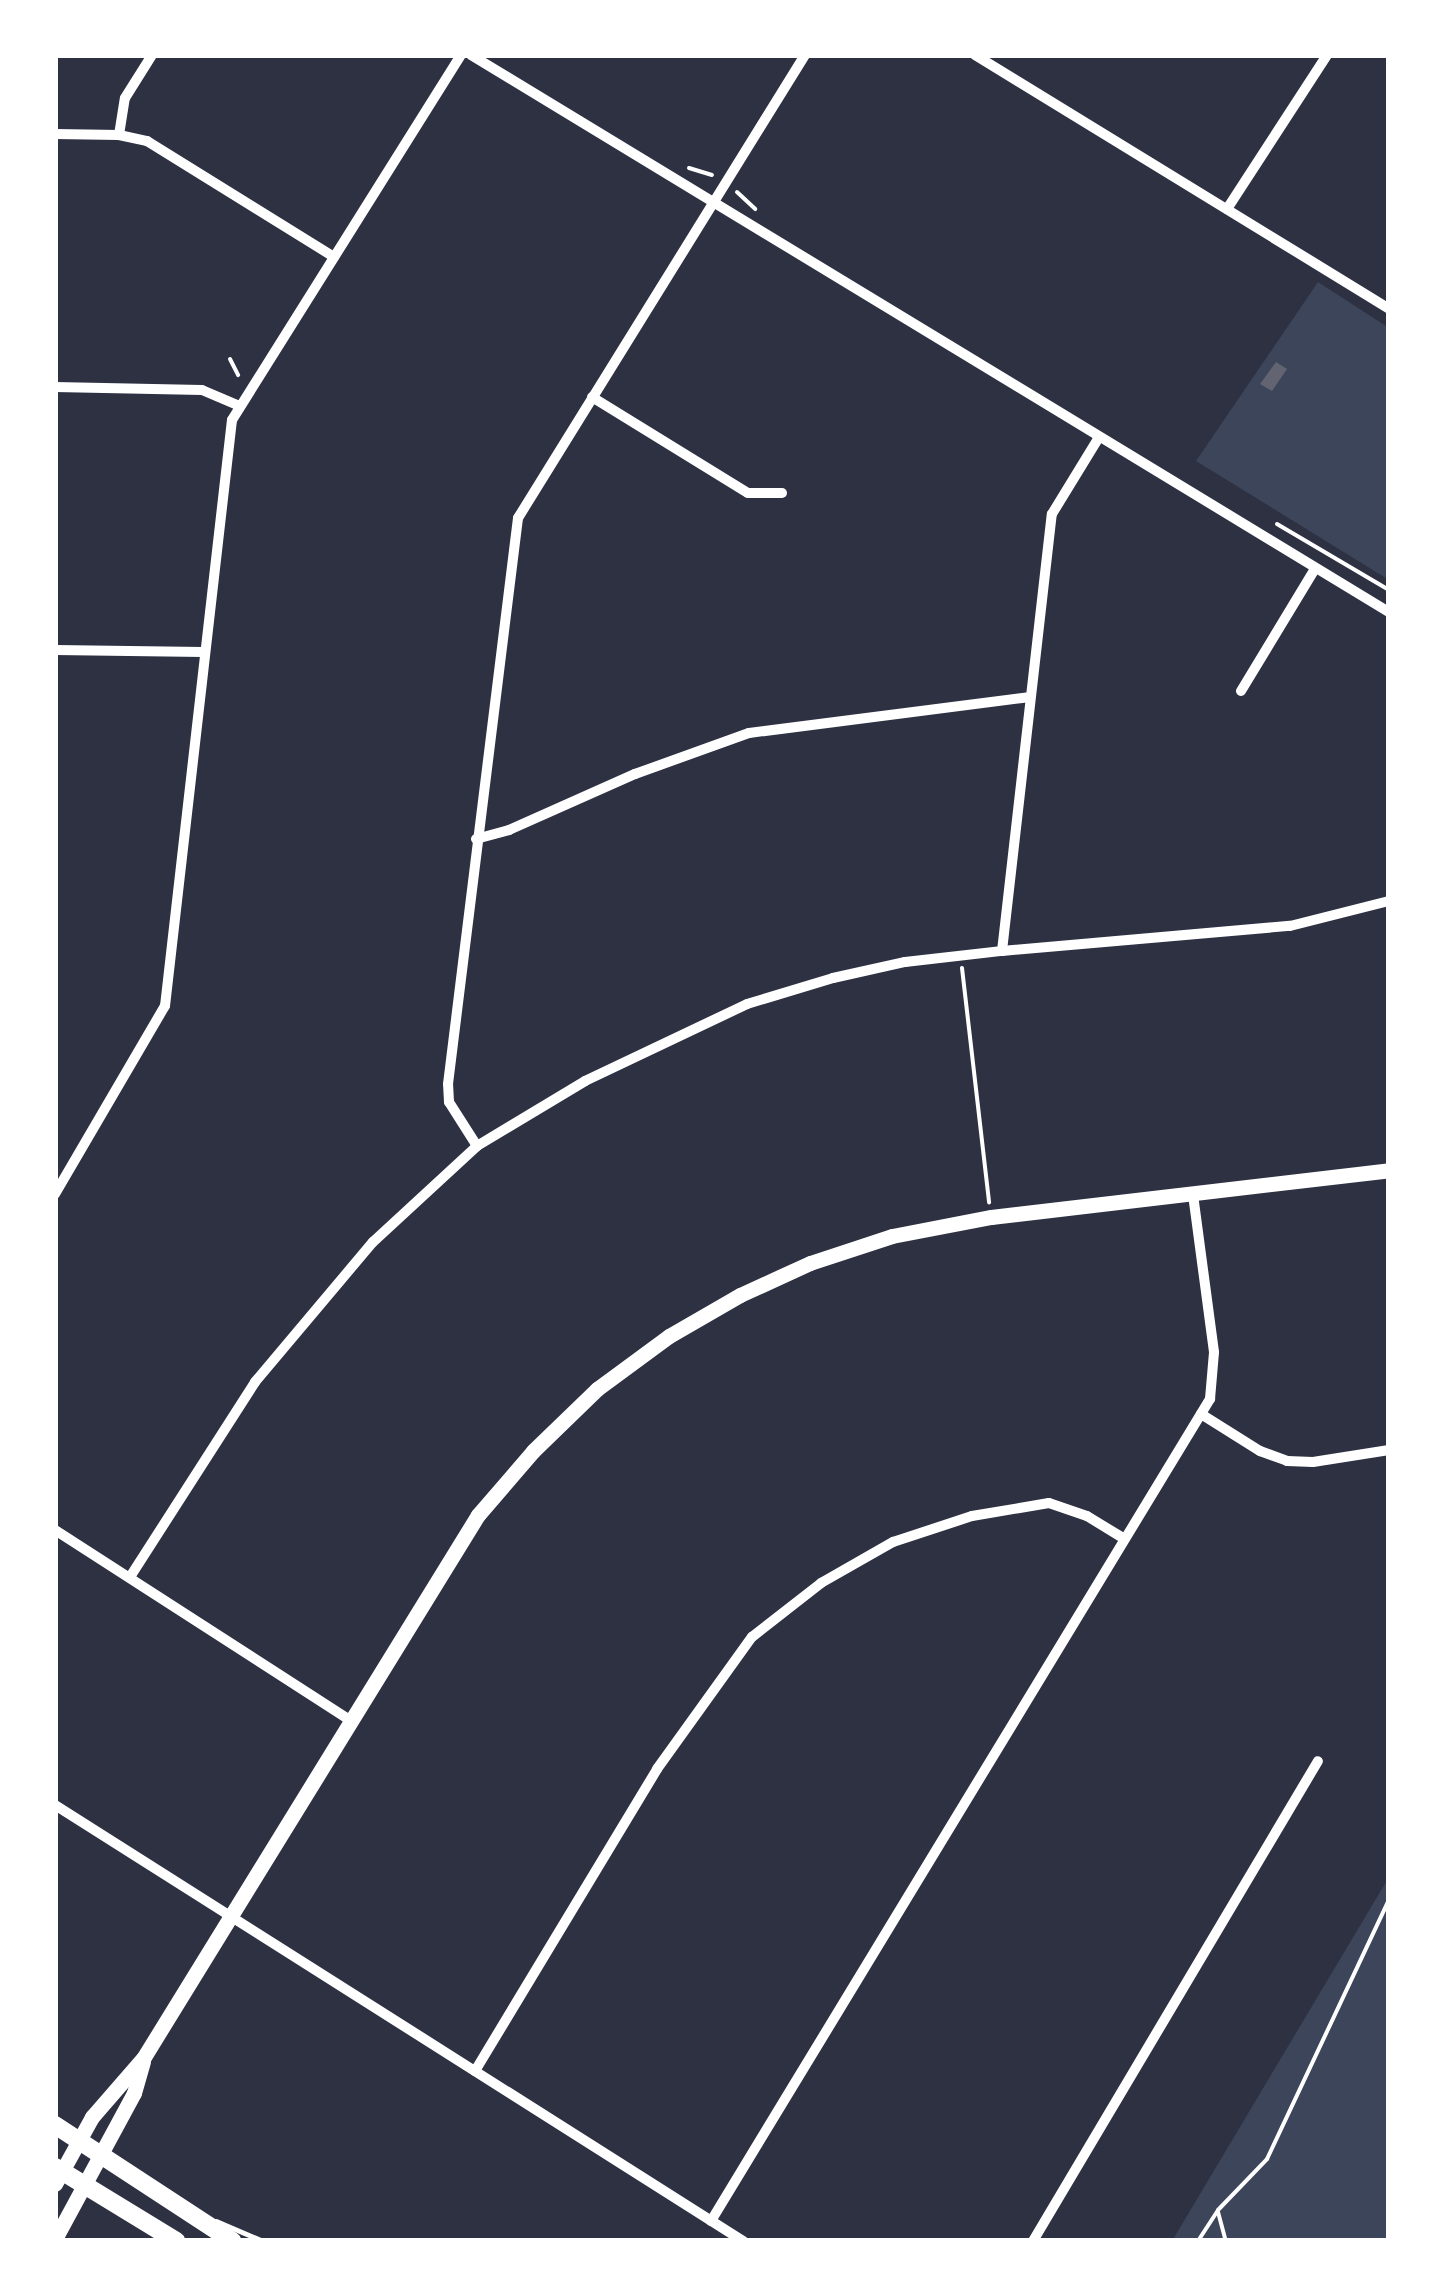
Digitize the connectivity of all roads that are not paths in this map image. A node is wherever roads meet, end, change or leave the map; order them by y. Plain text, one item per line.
1 (152, 55) edge
2 (461, 55) edge
3 (472, 55) edge
4 (805, 55) edge
5 (975, 55) edge
6 (1327, 55) edge
7 (55, 134) edge
8 (120, 136) junction
9 (712, 202) junction
10 (1227, 209) junction
11 (334, 257) junction
12 (1389, 309) edge
13 (55, 386) edge
14 (592, 397) junction
15 (238, 406) junction
16 (1098, 439) junction
17 (782, 492) dead end
18 (1315, 569) junction
19 (1389, 612) edge
20 (55, 650) edge
21 (203, 652) junction
22 (1241, 691) dead end
23 (1029, 697) junction
24 (476, 839) junction
25 (1389, 902) edge
26 (1002, 951) junction
27 (477, 1146) junction
28 (1389, 1170) edge
29 (55, 1194) edge
30 (1193, 1195) junction
31 (1201, 1414) junction
32 (1389, 1450) edge
33 (55, 1530) edge
34 (1123, 1538) junction
35 (130, 1577) junction
36 (351, 1720) junction
37 (1318, 1761) dead end
38 (55, 1804) edge
39 (233, 1917) junction
40 (144, 2057) junction
41 (475, 2071) junction
42 (55, 2126) edge
43 (79, 2140) junction
44 (101, 2155) junction
45 (57, 2175) edge
46 (85, 2186) junction
47 (198, 2218) junction
48 (711, 2221) junction
49 (55, 2239) edge
50 (176, 2241) edge
51 (232, 2241) edge
52 (263, 2241) edge
53 (743, 2241) edge
54 (1033, 2241) edge

1 - 8 street
2 - 11 street
3 - 9 street
4 - 9 street
5 - 10 street
6 - 10 street
7 - 8 street
8 - 11 street
9 - 14 street
9 - 16 street
10 - 12 street
11 - 15 street
13 - 15 street
14 - 17 street
14 - 24 street
15 - 21 street
16 - 18 street
16 - 23 street
18 - 19 street
18 - 22 street
20 - 21 street
21 - 29 street
23 - 24 street
23 - 26 street
24 - 27 street
25 - 26 street
26 - 27 street
27 - 35 street
28 - 30 main road
30 - 31 street
30 - 36 main road
31 - 32 street
31 - 34 street
33 - 35 street
34 - 41 street
34 - 48 street
35 - 36 street
36 - 39 main road
37 - 54 street
38 - 39 street
39 - 40 main road
39 - 41 street
40 - 43 main road
40 - 44 main road
41 - 48 street
42 - 43 highway
43 - 44 highway
43 - 45 main road
44 - 46 main road
44 - 47 highway
45 - 46 highway
46 - 49 main road
46 - 50 highway
47 - 51 highway
47 - 52 lane
48 - 53 street

